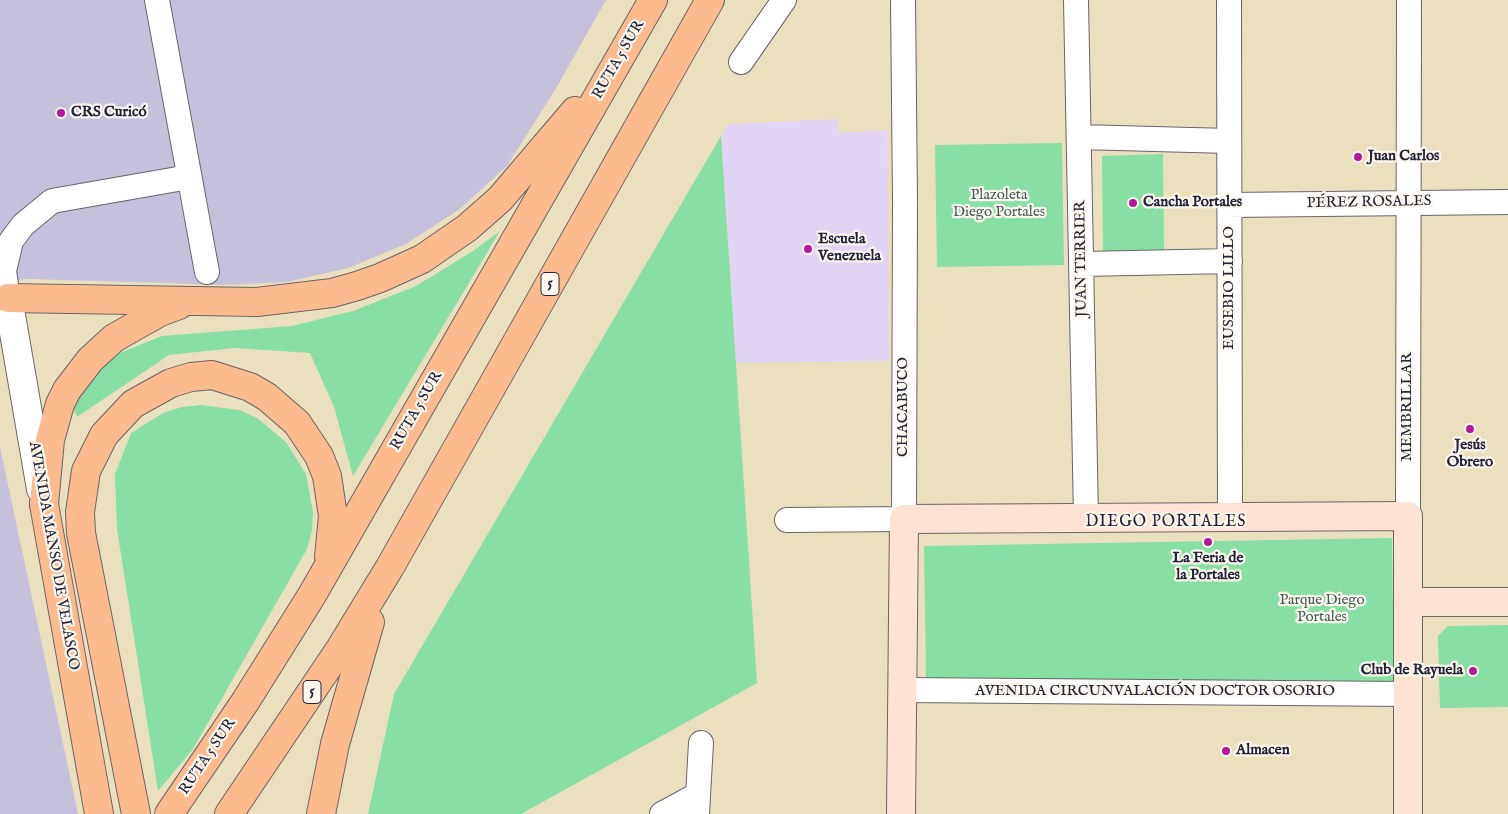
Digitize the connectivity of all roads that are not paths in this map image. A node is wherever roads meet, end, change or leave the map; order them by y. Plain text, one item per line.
1 (157, 0) edge
2 (653, 0) edge
3 (710, 0) edge
4 (784, 0) edge
5 (903, 0) edge
6 (1076, 0) edge
7 (1228, 0) edge
8 (1409, 0) edge
9 (740, 62) dead end
10 (616, 65) junction
11 (1080, 137) junction
12 (1229, 141) junction
13 (189, 177) junction
14 (1408, 202) junction
15 (1508, 202) edge
16 (1229, 205) junction
17 (1230, 261) junction
18 (1082, 264) junction
19 (208, 272) dead end
20 (4, 301) edge
21 (192, 301) junction
22 (9, 347) edge
23 (44, 504) junction
24 (1408, 516) junction
25 (1230, 517) junction
26 (1086, 518) junction
27 (787, 520) dead end
28 (904, 520) junction
29 (390, 567) junction
30 (312, 595) junction
31 (1408, 602) junction
32 (1508, 602) edge
33 (902, 690) junction
34 (1408, 694) junction
35 (702, 743) dead end
36 (697, 804) edge
37 (172, 810) edge
38 (99, 814) edge
39 (136, 814) edge
40 (229, 814) edge
41 (321, 814) edge
42 (662, 814) edge
43 (901, 814) edge
44 (1408, 814) edge

1 - 13 street
2 - 10 main road, RUTA 5 SUR
3 - 29 main road, 5
4 - 9 street
5 - 28 street, CHACABUCO
6 - 11 street, JUAN TERRIER
7 - 12 street, EUSEBIO LILLO
8 - 14 street, MEMBRILLAR
10 - 21 main road
10 - 30 main road, RUTA 5 SUR
11 - 12 street
11 - 18 street, JUAN TERRIER
12 - 16 street, EUSEBIO LILLO
13 - 19 street
13 - 20 street
14 - 15 street, PÉREZ ROSALES
14 - 16 street, PÉREZ ROSALES
14 - 24 street, MEMBRILLAR
16 - 17 street, EUSEBIO LILLO
17 - 18 street
17 - 25 street, EUSEBIO LILLO
18 - 26 street, JUAN TERRIER
20 - 21 main road
20 - 22 street, AVENIDA MANSO DE VELASCO
21 - 23 main road
22 - 23 street, AVENIDA MANSO DE VELASCO
23 - 38 main road, AVENIDA MANSO DE VELASCO
24 - 25 main road
24 - 31 main road, MEMBRILLAR
25 - 26 main road
26 - 28 main road
27 - 28 street
28 - 33 main road, CHACABUCO
29 - 40 main road, 5
29 - 41 main road
30 - 37 main road, RUTA 5 SUR
30 - 39 main road
31 - 32 main road
31 - 34 main road, MEMBRILLAR
33 - 34 street, AVENIDA CIRCUNVALACIÓN DOCTOR OSORIO
33 - 43 main road, CHACABUCO
34 - 44 main road, MEMBRILLAR
35 - 36 street
36 - 42 street

